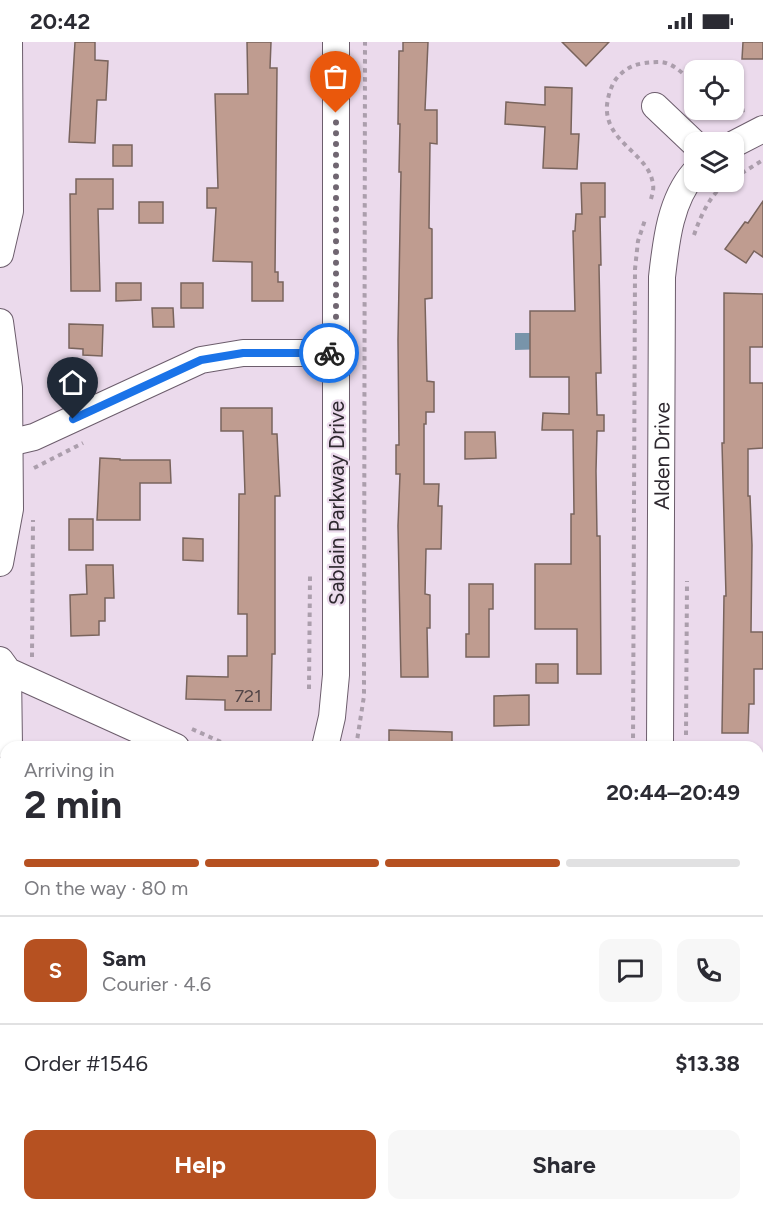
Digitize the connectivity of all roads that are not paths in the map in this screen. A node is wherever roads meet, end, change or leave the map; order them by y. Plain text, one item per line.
1 (9, 42) edge
2 (336, 42) edge
3 (655, 106) dead end
4 (756, 119) edge
5 (744, 133) edge
6 (684, 134) edge
7 (684, 186) edge
8 (0, 254) edge
9 (0, 322) edge
10 (336, 353) junction
11 (4, 445) edge
12 (0, 563) edge
13 (4, 666) edge
14 (183, 738) edge
15 (9, 741) edge
16 (326, 741) edge
17 (660, 741) edge

1 - 8 street
2 - 10 street, Sablain Parkway Drive
3 - 6 street
4 - 5 street
7 - 17 street, Alden Drive
9 - 11 street
10 - 11 street
10 - 16 street, Sablain Parkway Drive
11 - 12 street
13 - 14 street
13 - 15 street

